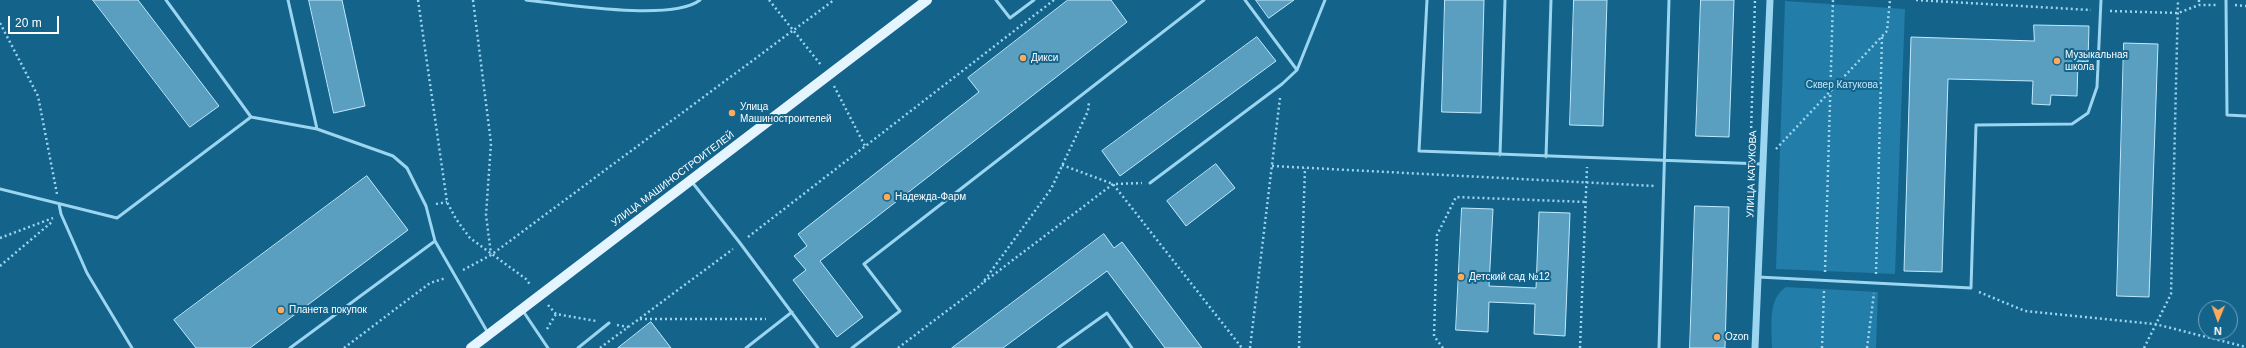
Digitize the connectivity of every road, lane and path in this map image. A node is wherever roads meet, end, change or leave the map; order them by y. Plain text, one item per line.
1 (166, 0) edge
2 (288, 0) edge
3 (418, 0) edge
4 (473, 0) edge
5 (526, 0) edge
6 (700, 0) edge
7 (769, 0) edge
8 (834, 0) edge
9 (927, 0) edge
10 (996, 0) edge
11 (1034, 0) edge
12 (1054, 0) edge
13 (1204, 0) edge
14 (1245, 0) edge
15 (1325, 0) edge
16 (1427, 0) edge
17 (1505, 0) edge
18 (1551, 0) edge
19 (1669, 0) edge
20 (1770, 0) edge
21 (1833, 0) edge
22 (1890, 0) edge
23 (1916, 0) edge
24 (2101, 0) edge
25 (2178, 0) edge
26 (2199, 0) edge
27 (2226, 0) edge
28 (2199, 5) junction
29 (2226, 5) junction
30 (2246, 6) edge
31 (2101, 10) junction
32 (2178, 13) junction
33 (0, 23) edge
34 (794, 32) junction
35 (1882, 36) junction
36 (1297, 70) junction
37 (828, 75) junction
38 (1282, 84) junction
39 (1092, 86) junction
40 (1830, 92) junction
41 (2246, 116) edge
42 (251, 117) junction
43 (317, 129) junction
44 (865, 146) junction
45 (1500, 155) junction
46 (1546, 156) junction
47 (1587, 158) junction
48 (1664, 161) junction
49 (1763, 161) junction
50 (1062, 165) junction
51 (1272, 166) junction
52 (1305, 168) junction
53 (690, 180) junction
54 (1586, 182) junction
55 (1150, 183) joint
56 (1113, 184) junction
57 (1664, 187) junction
58 (0, 189) edge
59 (1586, 202) junction
60 (59, 204) junction
61 (61, 214) junction
62 (0, 238) edge
63 (435, 241) junction
64 (740, 243) junction
65 (491, 255) junction
66 (0, 266) edge
67 (455, 274) junction
68 (1758, 277) junction
69 (1824, 280) junction
70 (1876, 283) junction
71 (981, 284) junction
72 (1971, 288) junction
73 (540, 296) junction
74 (522, 309) junction
75 (792, 312) junction
76 (638, 319) junction
77 (781, 321) junction
78 (609, 323) junction
79 (2155, 324) junction
80 (628, 327) junction
81 (489, 334) junction
82 (2246, 346) edge
83 (132, 348) edge
84 (290, 348) edge
85 (344, 348) edge
86 (471, 348) edge
87 (548, 348) edge
88 (578, 348) edge
89 (600, 348) edge
90 (746, 348) edge
91 (818, 348) edge
92 (852, 348) edge
93 (898, 348) edge
94 (1058, 348) edge
95 (1132, 348) edge
96 (1242, 348) edge
97 (1250, 348) edge
98 (1299, 348) edge
99 (1443, 348) edge
100 (1580, 348) edge
101 (1659, 348) edge
102 (1755, 348) edge
103 (1822, 348) edge
104 (1867, 348) edge
105 (2144, 348) edge

1 - 42 lane
2 - 43 lane
3 - 65 path
4 - 65 path
5 - 6 lane
7 - 34 path
8 - 34 path
9 - 37 main road, УЛИЦА МАШИНОСТРОИТЕЛЕЙ
10 - 11 lane
12 - 44 path
13 - 39 lane
14 - 36 lane
15 - 36 lane
16 - 45 lane
17 - 45 lane
18 - 46 lane
19 - 48 lane
20 - 49 street, УЛИЦА КАТУКОВА
21 - 40 path
22 - 35 path
23 - 31 path
24 - 31 lane
25 - 32 path
26 - 28 path
27 - 29 lane
28 - 29 path
28 - 32 path
29 - 30 path
29 - 41 lane
31 - 32 path
31 - 72 lane
32 - 79 path
33 - 60 path
34 - 37 path
34 - 65 path
35 - 40 path
35 - 70 path
36 - 38 lane
37 - 44 path
37 - 53 main road, УЛИЦА МАШИНОСТРОИТЕЛЕЙ
38 - 51 path
38 - 55 lane
39 - 50 path
39 - 92 lane
40 - 49 path
40 - 69 path
42 - 43 lane
42 - 60 lane
43 - 63 lane
44 - 64 path
45 - 46 lane
46 - 47 lane
47 - 48 lane
47 - 54 path
48 - 49 lane
48 - 57 lane
49 - 68 street, УЛИЦА КАТУКОВА
50 - 56 path
50 - 71 path
51 - 52 path
51 - 97 path
52 - 54 path
52 - 98 path
53 - 64 lane
53 - 73 main road, УЛИЦА МАШИНОСТРОИТЕЛЕЙ
54 - 57 path
54 - 59 path
55 - 56 path
56 - 71 path
56 - 96 path
57 - 101 lane
58 - 60 lane
59 - 99 path
59 - 100 path
60 - 61 lane
61 - 62 path
61 - 66 path
61 - 83 lane
63 - 67 lane
63 - 84 lane
64 - 75 lane
64 - 76 path
65 - 67 path
65 - 73 path
67 - 81 lane
67 - 85 path
68 - 69 lane
68 - 102 street, УЛИЦА КАТУКОВА
69 - 70 lane
69 - 103 path
70 - 72 lane
70 - 104 path
71 - 93 path
72 - 79 path
73 - 74 main road, УЛИЦА МАШИНОСТРОИТЕЛЕЙ
73 - 78 path
74 - 81 main road, УЛИЦА МАШИНОСТРОИТЕЛЕЙ
74 - 87 lane
75 - 77 lane
75 - 91 lane
76 - 77 path
76 - 80 path
77 - 90 lane
78 - 80 path
78 - 88 lane
79 - 82 path
79 - 105 path
80 - 89 path
81 - 86 main road, УЛИЦА МАШИНОСТРОИТЕЛЕЙ
94 - 95 lane

